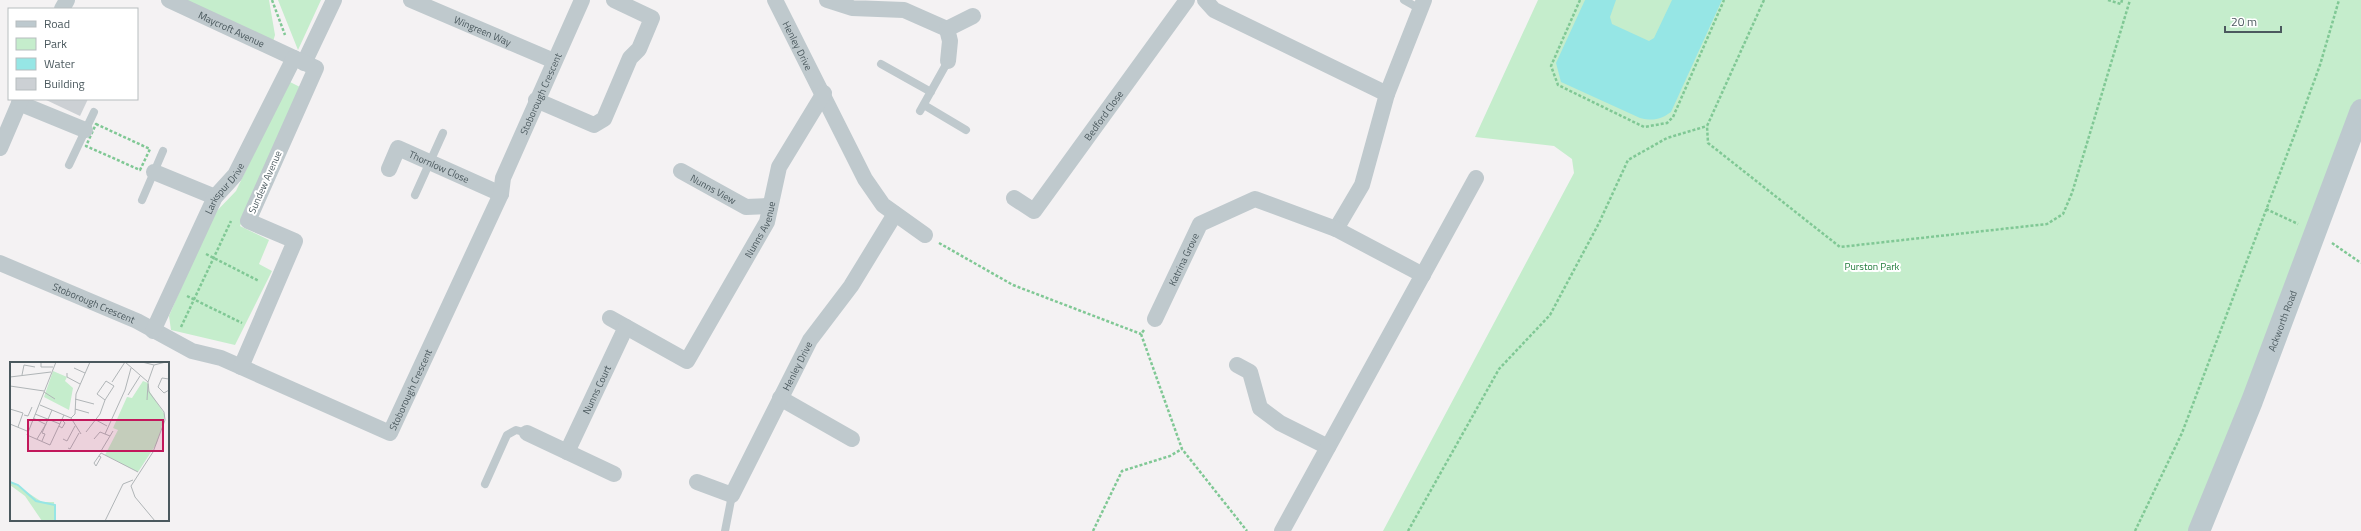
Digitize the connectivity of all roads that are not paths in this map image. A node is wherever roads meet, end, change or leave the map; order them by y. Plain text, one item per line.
1 (169, 0) edge
2 (334, 0) edge
3 (411, 0) edge
4 (582, 0) edge
5 (614, 0) edge
6 (777, 0) edge
7 (827, 0) edge
8 (1187, 0) edge
9 (1205, 0) edge
10 (1404, 0) edge
11 (1422, 4) edge
12 (973, 16) dead end
13 (947, 29) junction
14 (299, 61) junction
15 (554, 61) junction
16 (948, 61) joint
17 (881, 64) dead end
18 (931, 92) junction
19 (824, 94) junction
20 (1387, 94) junction
21 (536, 100) junction
22 (20, 101) edge
23 (2361, 110) edge
24 (94, 112) dead end
25 (91, 127) junction
26 (966, 130) dead end
27 (443, 132) dead end
28 (0, 148) edge
29 (163, 151) dead end
30 (430, 162) junction
31 (69, 165) dead end
32 (389, 169) dead end
33 (681, 171) dead end
34 (154, 172) junction
35 (1476, 178) dead end
36 (501, 194) junction
37 (415, 195) dead end
38 (214, 197) junction
39 (1014, 198) dead end
40 (142, 200) dead end
41 (770, 206) junction
42 (894, 214) junction
43 (1336, 228) junction
44 (925, 235) road end
45 (0, 262) edge
46 (1423, 275) junction
47 (610, 318) dead end
48 (1155, 319) road end
49 (626, 327) junction
50 (154, 331) junction
51 (1237, 365) dead end
52 (241, 367) junction
53 (780, 398) junction
54 (527, 433) joint
55 (852, 438) dead end
56 (1328, 447) junction
57 (567, 452) junction
58 (614, 474) dead end
59 (697, 482) dead end
60 (484, 484) dead end
61 (732, 495) junction
62 (725, 531) edge
63 (1282, 531) edge
64 (2199, 531) edge

1 - 14 street, Maycroft Avenue
2 - 14 street
3 - 15 street, Wingreen Way
4 - 15 street, Stoborough Crescent
5 - 21 street
6 - 19 street, Henley Drive
7 - 13 street
8 - 39 street, Bedford Close
9 - 20 street
10 - 11 lane
11 - 20 street
12 - 13 street
13 - 16 street
14 - 38 street, Larkspur Drive
14 - 52 street, Sundew Avenue
15 - 21 street, Stoborough Crescent
16 - 18 lane
17 - 18 lane
18 - 26 lane
19 - 41 street, Nunns Avenue
19 - 42 street, Henley Drive
20 - 43 street
21 - 36 street, Stoborough Crescent
22 - 25 street
22 - 28 street
23 - 64 main road, Ackworth Road
24 - 25 lane
25 - 31 lane
27 - 30 lane
29 - 34 lane
30 - 32 street, Thornlow Close
30 - 36 street, Thornlow Close
30 - 37 lane
33 - 41 street, Nunns View
34 - 38 street
34 - 40 lane
35 - 46 street
36 - 52 street, Stoborough Crescent
38 - 50 street, Larkspur Drive
41 - 49 street, Nunns Avenue
42 - 44 street, Henley Drive
42 - 53 street, Henley Drive
43 - 46 street, Katrina Grove
43 - 48 street, Katrina Grove
45 - 50 street, Stoborough Crescent
46 - 56 street
47 - 49 street
49 - 57 street, Nunns Court
50 - 52 street, Stoborough Crescent
51 - 56 street
53 - 55 street
53 - 61 street, Henley Drive
54 - 57 street
54 - 60 lane
56 - 63 street
57 - 58 street
59 - 61 street
61 - 62 lane

